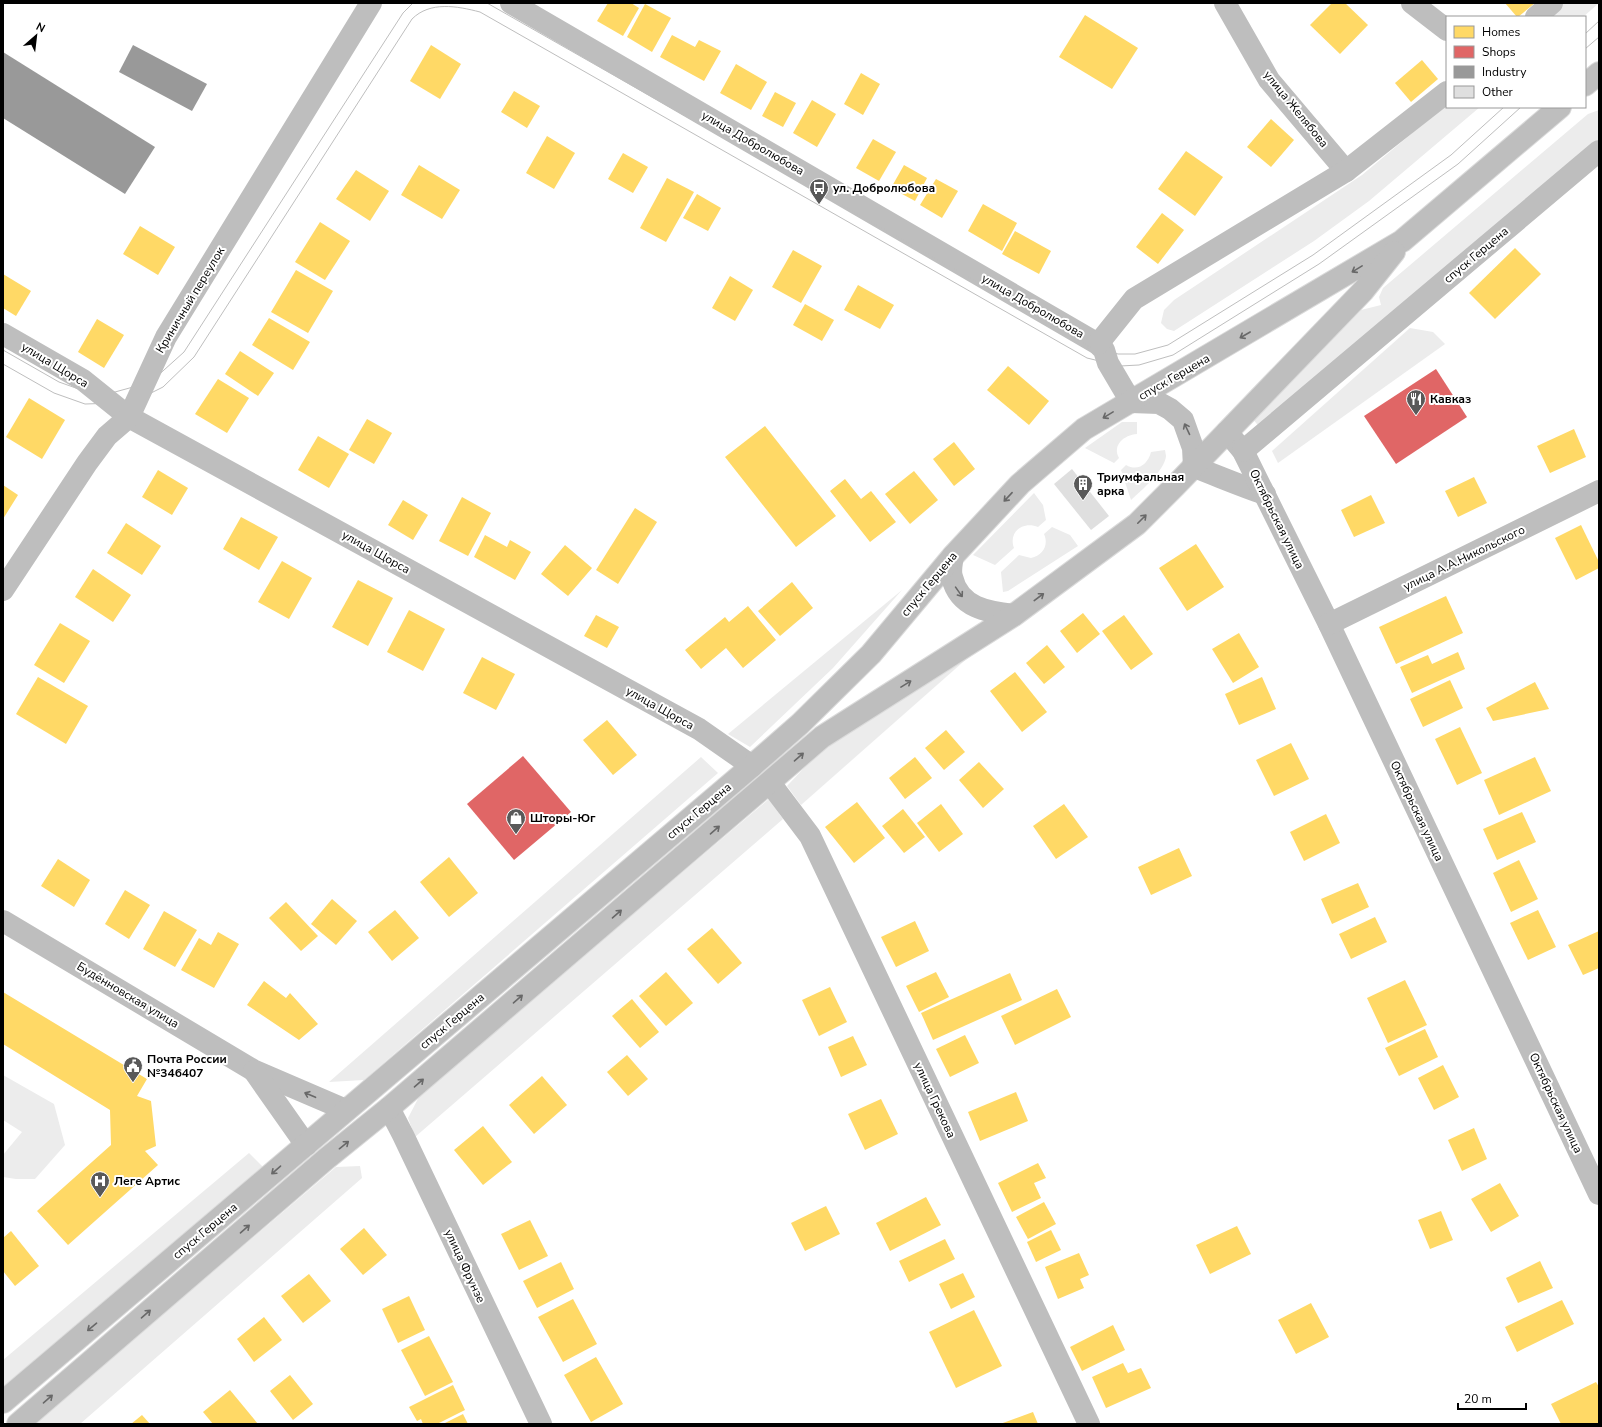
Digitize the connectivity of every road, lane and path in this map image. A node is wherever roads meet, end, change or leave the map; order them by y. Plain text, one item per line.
1 (371, 3) edge
2 (511, 3) edge
3 (1225, 3) edge
4 (1412, 3) edge
5 (1552, 3) edge
6 (1537, 16) edge
7 (1446, 29) edge
8 (1599, 74) edge
9 (1586, 84) edge
10 (1446, 93) edge
11 (1559, 108) edge
12 (1599, 151) edge
13 (1346, 171) junction
14 (1402, 242) junction
15 (3, 334) edge
16 (1098, 344) junction
17 (1131, 402) junction
18 (129, 417) junction
19 (1227, 432) junction
20 (1244, 451) junction
21 (1194, 467) junction
22 (1599, 491) edge
23 (1265, 494) junction
24 (953, 556) junction
25 (3, 590) edge
26 (1014, 615) junction
27 (1329, 624) junction
28 (752, 766) junction
29 (770, 783) junction
30 (3, 921) edge
31 (253, 1070) junction
32 (389, 1108) junction
33 (346, 1110) junction
34 (306, 1145) junction
35 (1599, 1194) edge
36 (3, 1402) edge
37 (18, 1424) edge
38 (541, 1424) edge
39 (1089, 1424) edge

1 - 18 street, Криничный переулок
2 - 16 street, улица Добролюбова
3 - 13 street, улица Желябова
4 - 7 street
5 - 6 street
8 - 9 street
10 - 13 street
11 - 14 street, спуск Герцена
12 - 20 street, спуск Герцена
13 - 16 street
14 -> 17 street, спуск Герцена
14 - 19 street, спуск Герцена
15 - 18 street, улица Щорса
16 - 17 street
21 -> 17 street
17 -> 24 street, спуск Герцена
18 - 25 street, Криничный переулок
18 - 28 street, улица Щорса
19 - 20 street, Октябрьская улица
19 - 21 street, спуск Герцена
20 - 23 street, Октябрьская улица
21 - 23 street
26 -> 21 street, спуск Герцена
22 - 27 street, улица А.А.Никольского
23 - 27 street, Октябрьская улица
24 -> 26 street
24 - 28 street, спуск Герцена
29 -> 26 street, спуск Герцена
27 - 35 street, Октябрьская улица
28 - 33 street, спуск Герцена
32 -> 29 street, спуск Герцена
29 - 39 street, улица Грекова
30 - 31 street, Будённовская улица
33 -> 31 street, Будённовская улица
31 - 34 street, Будённовская улица
37 -> 32 street, спуск Герцена
32 - 38 street, улица Фрунзе
33 - 34 street, спуск Герцена
34 -> 36 street, спуск Герцена

